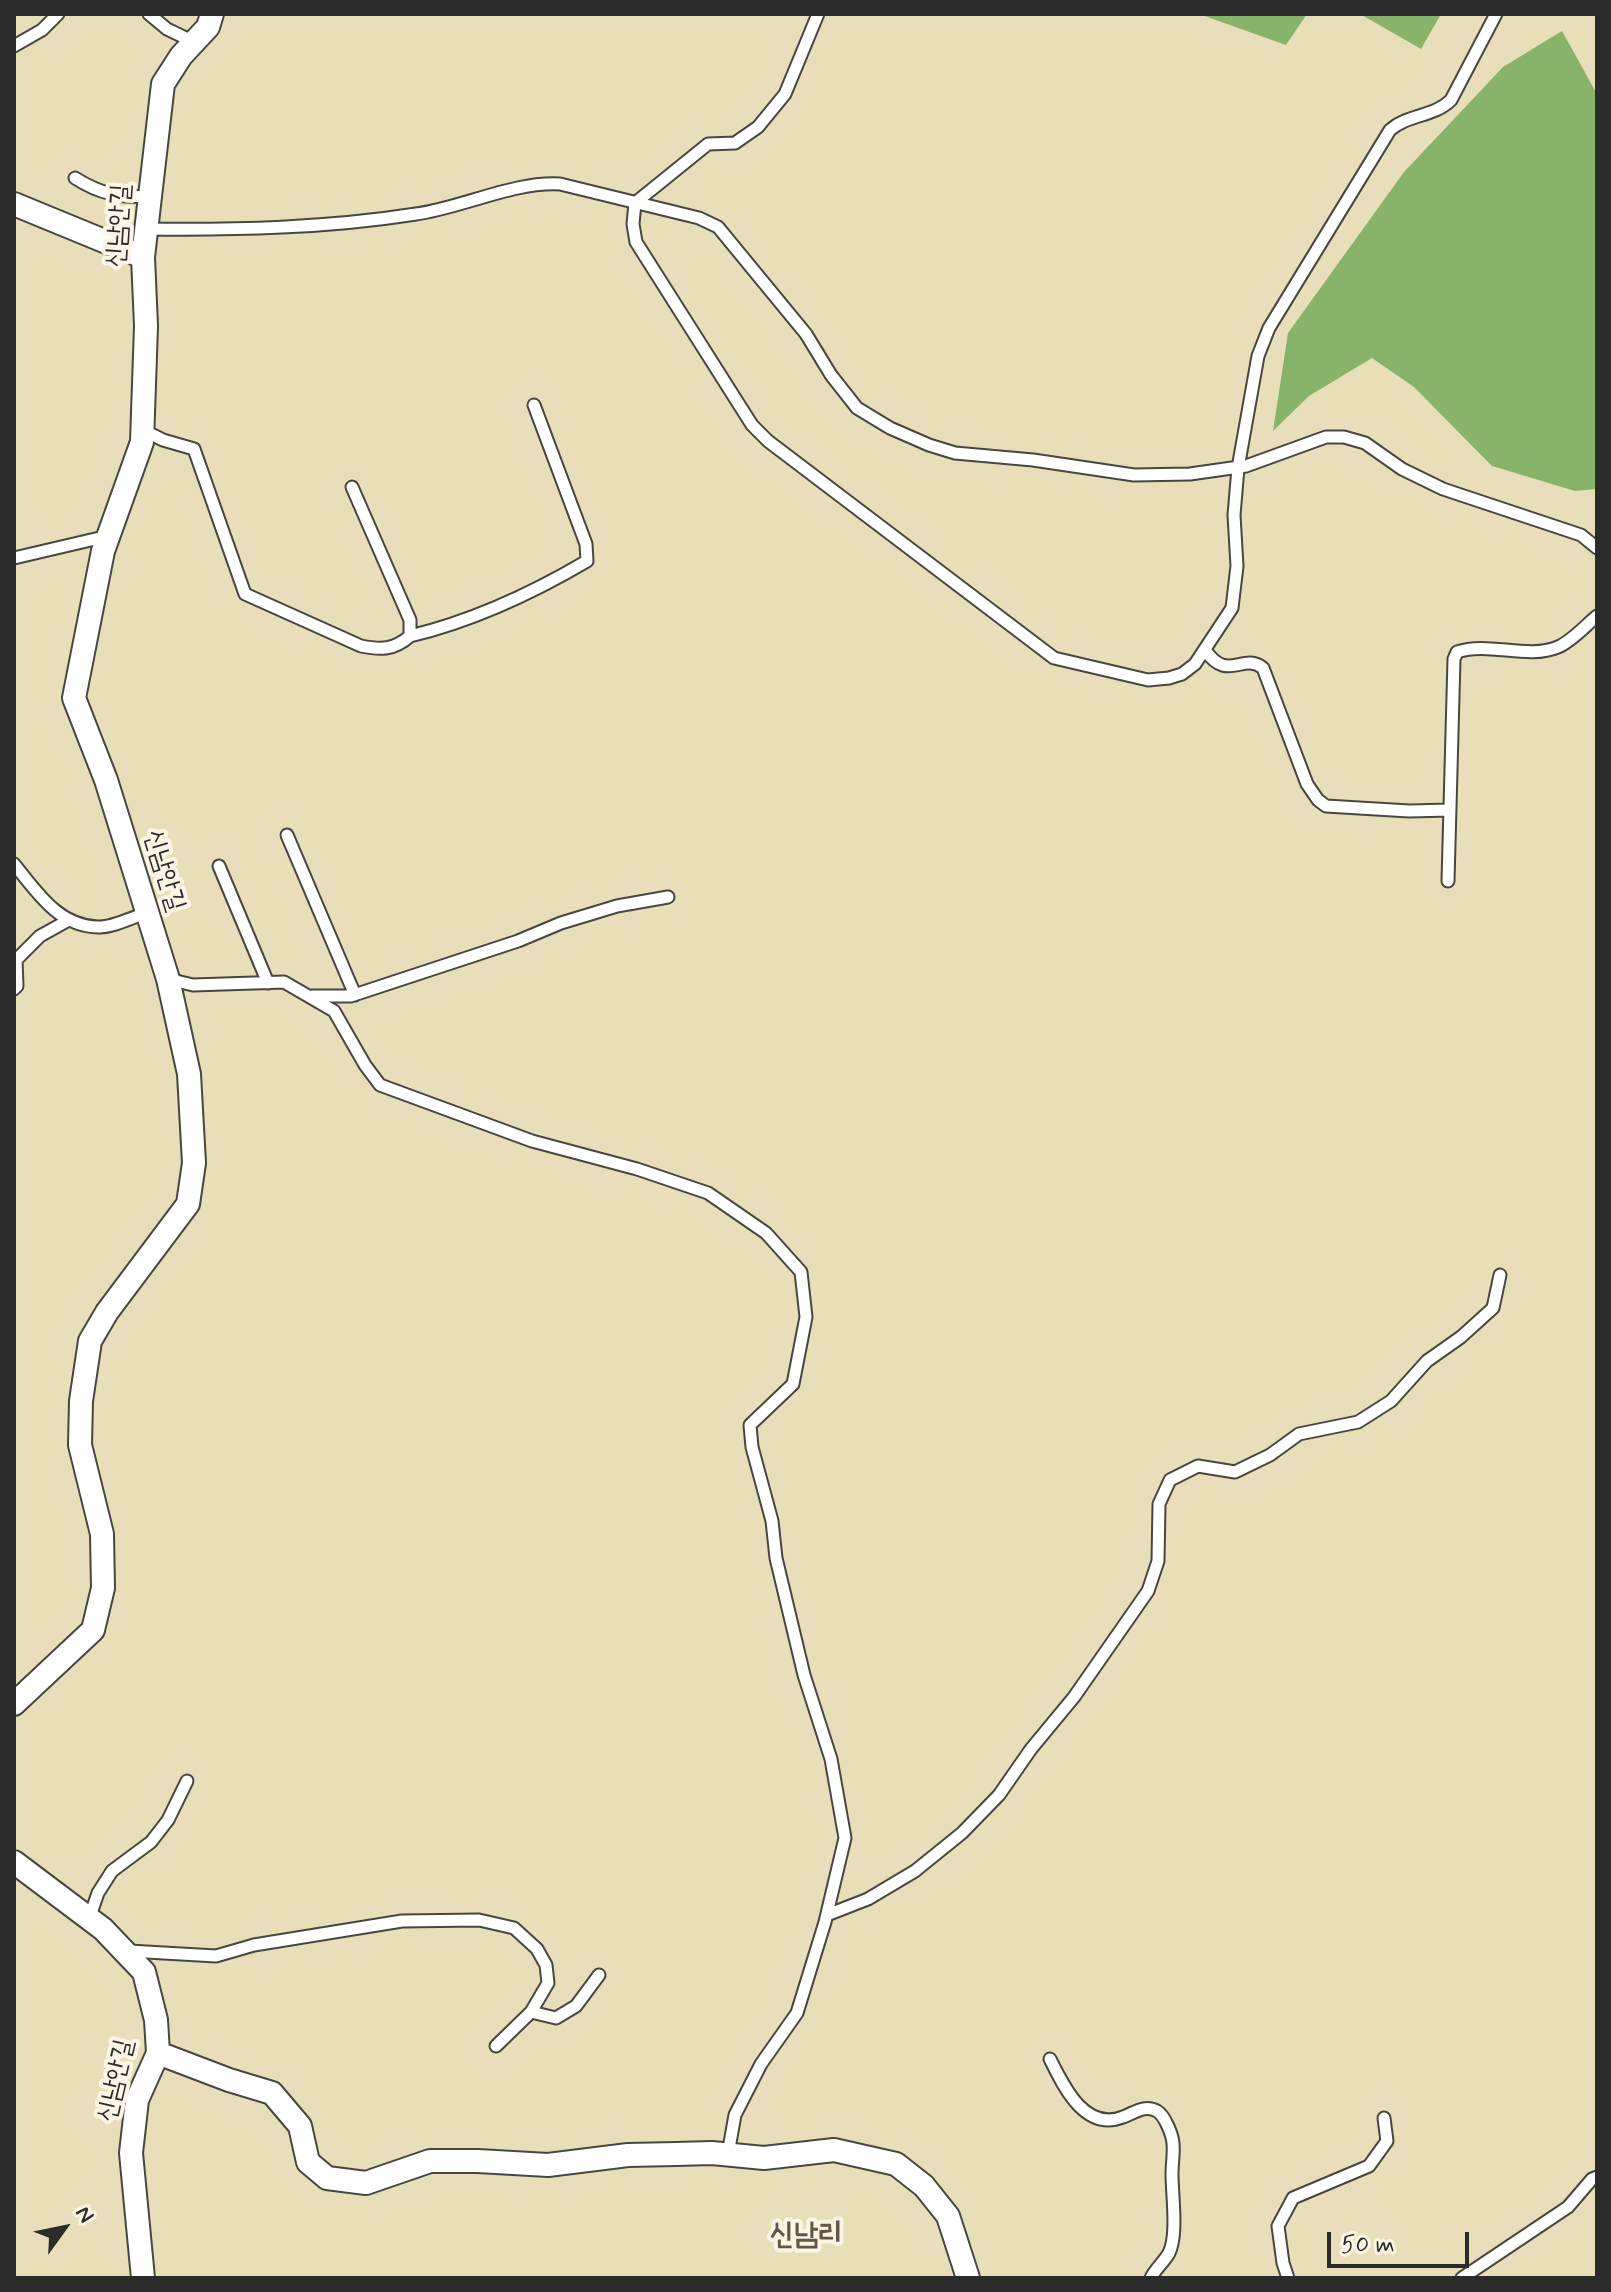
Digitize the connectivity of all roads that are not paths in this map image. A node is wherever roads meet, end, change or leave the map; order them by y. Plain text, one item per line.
1 (58, 14) edge
2 (149, 14) edge
3 (212, 14) edge
4 (818, 14) edge
5 (1496, 14) edge
6 (194, 42) junction
7 (14, 46) edge
8 (75, 178) dead end
9 (151, 196) junction
10 (635, 203) junction
11 (14, 204) edge
12 (147, 229) junction
13 (143, 257) junction
14 (534, 405) dead end
15 (143, 430) junction
16 (1238, 468) junction
17 (352, 487) dead end
18 (109, 536) junction
19 (1597, 548) edge
20 (14, 558) edge
21 (1597, 616) edge
22 (410, 636) junction
23 (1205, 650) junction
24 (1450, 810) junction
25 (287, 835) dead end
26 (14, 864) edge
27 (219, 866) dead end
28 (1448, 881) dead end
29 (668, 897) dead end
30 (147, 913) junction
31 (67, 921) junction
32 (168, 979) junction
33 (268, 983) junction
34 (14, 989) edge
35 (355, 995) junction
36 (311, 996) junction
37 (1500, 1275) dead end
38 (14, 1704) edge
39 (187, 1781) dead end
40 (14, 1862) edge
41 (827, 1915) junction
42 (89, 1919) junction
43 (124, 1951) junction
44 (599, 1975) dead end
45 (531, 2012) junction
46 (496, 2046) dead end
47 (158, 2053) junction
48 (1050, 2059) dead end
49 (1384, 2118) dead end
50 (728, 2154) junction
51 (1597, 2177) edge
52 (143, 2278) edge
53 (968, 2278) edge
54 (1151, 2278) edge
55 (1288, 2278) edge
56 (1462, 2278) edge

1 - 7 lane
2 - 6 lane
3 - 6 street, 신남안길
4 - 10 lane
5 - 16 lane
6 - 9 street, 신남안길
8 - 9 lane
9 - 12 street, 신남안길
10 - 12 lane
10 - 16 lane
10 - 23 lane
11 - 13 street
12 - 13 street, 신남안길
13 - 15 street, 신남안길
14 - 22 lane
15 - 18 street, 신남안길
15 - 22 lane
16 - 19 lane
16 - 23 lane
17 - 22 lane
18 - 20 lane
18 - 30 street, 신남안길
21 - 24 lane
23 - 24 lane
24 - 28 lane
25 - 35 lane
26 - 31 lane
27 - 33 lane
29 - 35 lane
30 - 31 lane
30 - 32 street, 신남안길
31 - 34 lane
32 - 33 lane
32 - 38 street, 신남안길
33 - 36 lane
35 - 36 lane
36 - 41 lane
37 - 41 lane
39 - 42 lane
40 - 42 street, 신남안길
41 - 50 lane
42 - 43 street, 신남안길
43 - 45 lane
43 - 47 street, 신남안길
44 - 45 lane
45 - 46 lane
47 - 50 street
47 - 52 street, 신남안길
48 - 54 lane
49 - 55 lane
50 - 53 street
51 - 56 lane

